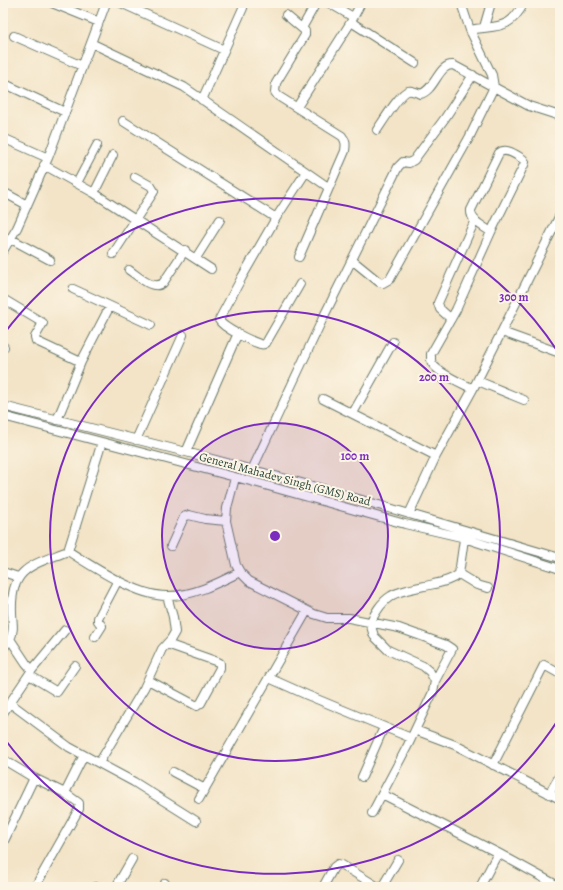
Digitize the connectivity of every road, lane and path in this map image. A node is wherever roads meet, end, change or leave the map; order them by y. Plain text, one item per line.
1 (52, 3) edge
2 (106, 3) edge
3 (121, 3) edge
4 (244, 3) edge
5 (316, 3) edge
6 (329, 3) edge
7 (361, 3) edge
8 (461, 3) edge
9 (491, 3) edge
10 (524, 3) edge
11 (131, 5) edge
12 (286, 15) dead end
13 (352, 20) junction
14 (99, 22) junction
15 (484, 27) junction
16 (302, 28) junction
17 (470, 30) junction
18 (14, 36) dead end
19 (91, 43) junction
20 (224, 50) junction
21 (415, 63) dead end
22 (82, 66) junction
23 (473, 75) junction
24 (3, 83) edge
25 (494, 87) junction
26 (202, 100) junction
27 (297, 107) junction
28 (65, 112) junction
29 (560, 116) edge
30 (123, 121) dead end
31 (377, 130) dead end
32 (3, 138) edge
33 (97, 145) dead end
34 (113, 155) dead end
35 (46, 161) junction
36 (306, 172) junction
37 (135, 177) dead end
38 (77, 183) junction
39 (328, 187) junction
40 (3, 192) edge
41 (94, 193) junction
42 (27, 205) junction
43 (276, 218) junction
44 (136, 219) junction
45 (220, 220) dead end
46 (475, 220) junction
47 (559, 221) edge
48 (491, 232) junction
49 (6, 245) edge
50 (185, 250) junction
51 (113, 254) dead end
52 (299, 256) dead end
53 (196, 258) junction
54 (50, 260) dead end
55 (352, 260) junction
56 (211, 269) dead end
57 (129, 270) dead end
58 (300, 284) dead end
59 (74, 289) dead end
60 (3, 299) edge
61 (110, 306) junction
62 (451, 319) junction
63 (151, 325) dead end
64 (502, 332) junction
65 (238, 333) junction
66 (183, 335) dead end
67 (392, 342) dead end
68 (560, 353) edge
69 (81, 362) junction
70 (478, 381) junction
71 (473, 389) junction
72 (323, 399) dead end
73 (524, 400) dead end
74 (3, 406) edge
75 (353, 413) junction
76 (3, 416) edge
77 (57, 420) junction
78 (136, 440) junction
79 (102, 442) junction
80 (186, 452) junction
81 (436, 456) junction
82 (252, 470) junction
83 (235, 478) junction
84 (409, 514) junction
85 (226, 521) junction
86 (464, 539) junction
87 (171, 546) dead end
88 (68, 551) junction
89 (560, 558) edge
90 (560, 569) edge
91 (3, 572) edge
92 (240, 572) junction
93 (459, 574) junction
94 (18, 577) junction
95 (118, 580) junction
96 (488, 588) dead end
97 (168, 596) junction
98 (307, 611) junction
99 (370, 623) junction
100 (64, 630) dead end
101 (95, 637) dead end
102 (10, 639) junction
103 (167, 644) junction
104 (3, 649) edge
105 (75, 666) dead end
106 (30, 673) junction
107 (560, 674) edge
108 (269, 678) junction
109 (148, 680) junction
110 (435, 681) junction
111 (10, 703) junction
112 (3, 713) edge
113 (384, 727) junction
114 (415, 730) junction
115 (411, 738) junction
116 (84, 755) junction
117 (4, 760) dead end
118 (99, 763) junction
119 (494, 765) junction
120 (173, 772) dead end
121 (560, 774) edge
122 (362, 777) dead end
123 (34, 778) junction
124 (205, 789) junction
125 (65, 793) junction
126 (382, 794) junction
127 (549, 794) junction
128 (199, 799) dead end
129 (560, 799) edge
130 (372, 813) dead end
131 (196, 821) dead end
132 (3, 843) edge
133 (498, 853) junction
134 (132, 859) dead end
135 (398, 860) dead end
136 (35, 887) edge
137 (95, 887) edge
138 (101, 887) edge
139 (116, 887) edge
140 (323, 887) edge
141 (378, 887) edge
142 (382, 887) edge
143 (480, 887) edge
144 (560, 887) edge

1 - 14 street
2 - 14 street
3 - 11 street
4 - 20 street
5 - 16 street
6 - 13 street
7 - 13 street
8 - 17 street
9 - 15 street
10 - 15 street
11 - 20 street
12 - 16 street
13 - 21 street
13 - 27 street
14 - 19 street
15 - 17 street
16 - 27 street
17 - 25 street
18 - 22 street
19 - 22 street
19 - 26 street
20 - 26 street
22 - 28 street
23 - 25 street
23 - 31 street
23 - 55 street
24 - 28 street
25 - 29 street
25 - 55 street
26 - 36 street
27 - 39 street
28 - 35 street
30 - 43 street
32 - 35 street
33 - 38 street
34 - 41 street
35 - 38 street
35 - 42 street
36 - 39 street
36 - 43 street
37 - 44 street
38 - 41 street
39 - 52 street
40 - 42 street
41 - 44 street
42 - 49 street
43 - 65 street
44 - 50 street
44 - 51 street
45 - 53 street
46 - 48 street
46 - 48 street
46 - 62 street
47 - 64 street
48 - 62 street
49 - 54 street
50 - 53 street
50 - 57 street
53 - 56 street
55 - 82 street
58 - 65 street
59 - 61 street
60 - 69 street
61 - 63 street
61 - 69 street
62 - 71 street
64 - 68 street
64 - 70 street
65 - 80 street
66 - 78 street
67 - 75 street
69 - 77 street
70 - 71 street
70 - 73 street
71 - 81 street
72 - 75 street
74 - 77 street
75 - 81 street
76 - 79 street, General Mahadev Singh (GMS) Road
77 - 78 street
78 - 80 street
79 - 83 street, General Mahadev Singh (GMS) Road
79 - 88 street
80 - 82 street
81 - 84 street
82 - 84 street
83 - 85 street
83 - 86 street, General Mahadev Singh (GMS) Road
84 - 89 street
85 - 87 street
85 - 92 street
86 - 90 street, General Mahadev Singh (GMS) Road
86 - 93 street
88 - 94 street
88 - 95 street
91 - 94 street
92 - 97 street
92 - 98 street
93 - 96 street
93 - 99 street
94 - 102 street
95 - 97 street
95 - 101 street
97 - 103 street
98 - 99 street
98 - 108 street
99 - 110 street
99 - 110 street
100 - 106 street
102 - 104 street
102 - 106 street
103 - 109 street
103 - 109 street
105 - 106 street
106 - 111 street
107 - 119 street
108 - 113 street
108 - 124 street
109 - 118 street
110 - 114 street
111 - 112 street
111 - 116 street
113 - 115 street
113 - 122 street
114 - 115 street
114 - 119 street
115 - 126 street
116 - 118 street
116 - 125 street
117 - 123 street
118 - 131 street
119 - 127 street
120 - 124 street
121 - 127 street
123 - 125 street
123 - 132 street
124 - 128 street
125 - 136 street
126 - 130 street
126 - 133 street
127 - 129 street
133 - 143 street
133 - 144 street
134 - 139 street
135 - 142 street
137 - 138 street
140 - 141 street

